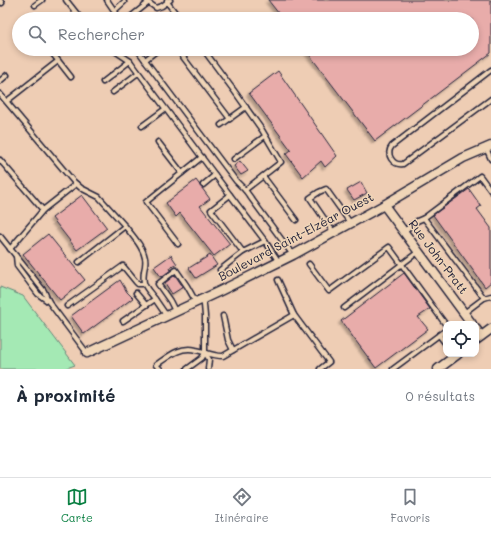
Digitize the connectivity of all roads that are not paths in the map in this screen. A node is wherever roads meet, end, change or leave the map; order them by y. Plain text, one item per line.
1 (42, 0) edge
2 (66, 0) edge
3 (107, 0) edge
4 (124, 1) edge
5 (146, 1) edge
6 (168, 1) edge
7 (35, 5) dead end
8 (114, 11) joint
9 (75, 12) edge
10 (135, 12) edge
11 (175, 12) edge
12 (54, 56) edge
13 (122, 56) edge
14 (142, 56) edge
15 (150, 56) edge
16 (182, 56) edge
17 (208, 56) edge
18 (145, 60) junction
19 (58, 61) junction
20 (130, 61) junction
21 (491, 70) edge
22 (138, 73) junction
23 (8, 75) dead end
24 (71, 77) dead end
25 (0, 81) edge
26 (103, 82) dead end
27 (113, 92) dead end
28 (0, 94) edge
29 (491, 99) edge
30 (7, 101) junction
31 (246, 107) junction
32 (165, 109) junction
33 (230, 119) junction
34 (222, 125) dead end
35 (142, 126) dead end
36 (265, 136) junction
37 (158, 142) dead end
38 (488, 147) edge
39 (202, 157) junction
40 (234, 159) dead end
41 (491, 159) edge
42 (0, 160) edge
43 (182, 173) junction
44 (215, 175) junction
45 (263, 176) junction
46 (76, 184) junction
47 (203, 185) dead end
48 (245, 190) junction
49 (491, 191) edge
50 (230, 195) junction
51 (384, 205) junction
52 (43, 210) junction
53 (424, 218) junction
54 (296, 220) dead end
55 (351, 224) junction
56 (125, 226) junction
57 (403, 232) junction
58 (334, 233) junction
59 (0, 236) edge
60 (266, 241) junction
61 (178, 244) dead end
62 (10, 249) junction
63 (243, 252) junction
64 (418, 252) junction
65 (293, 255) junction
66 (79, 262) dead end
67 (279, 262) junction
68 (309, 264) dead end
69 (402, 264) junction
70 (220, 270) dead end
71 (278, 280) dead end
72 (144, 284) junction
73 (136, 293) dead end
74 (491, 296) edge
75 (484, 298) junction
76 (155, 299) junction
77 (199, 300) junction
78 (146, 305) junction
79 (67, 306) dead end
80 (344, 308) dead end
81 (175, 311) junction
82 (464, 313) junction
83 (166, 316) junction
84 (224, 316) dead end
85 (294, 316) junction
86 (123, 321) dead end
87 (443, 321) edge
88 (470, 321) edge
89 (491, 329) edge
90 (443, 332) edge
91 (439, 335) junction
92 (479, 338) edge
93 (443, 340) edge
94 (233, 350) junction
95 (87, 353) joint
96 (205, 353) junction
97 (453, 357) edge
98 (160, 369) edge
99 (187, 369) edge
100 (208, 369) edge
101 (320, 369) edge
102 (394, 369) edge
103 (438, 369) edge

1 - 7 lane
2 - 9 lane
3 - 8 lane
4 - 8 lane
5 - 6 lane
5 - 10 lane
6 - 11 lane
12 - 19 lane
13 - 20 lane
14 - 18 lane
15 - 18 lane
16 - 33 lane
17 - 31 lane
18 - 48 lane
19 - 24 lane
19 - 30 lane
20 - 22 lane
20 - 26 lane
21 - 29 lane
22 - 27 lane
22 - 32 lane
23 - 25 lane
28 - 30 lane
30 - 46 lane
31 - 33 lane
31 - 36 lane
32 - 35 lane
32 - 39 lane
33 - 34 lane
36 - 40 lane
36 - 45 lane
37 - 43 lane
38 - 41 lane
38 - 51 street, Boulevard Saint-Elzéar Ouest
39 - 43 lane
39 - 44 lane
42 - 52 lane
43 - 61 lane
44 - 47 lane
44 - 50 lane
45 - 48 lane
45 - 54 lane
46 - 52 lane
46 - 56 lane
48 - 65 lane
49 - 53 lane
50 - 60 lane
50 - 63 lane
51 - 55 street, Boulevard Saint-Elzéar Ouest
51 - 57 street, Rue John-Pratt
52 - 62 lane
53 - 57 lane
53 - 75 lane
55 - 58 street, Boulevard Saint-Elzéar Ouest
55 - 58 lane
56 - 66 lane
56 - 72 lane
57 - 64 street, Rue John-Pratt
58 - 65 street, Boulevard Saint-Elzéar Ouest
59 - 62 lane
60 - 63 lane
60 - 67 lane
62 - 95 lane
63 - 70 lane
64 - 69 lane
64 - 82 street, Rue John-Pratt
65 - 67 street, Boulevard Saint-Elzéar Ouest
67 - 77 street, Boulevard Saint-Elzéar Ouest
68 - 69 lane
69 - 80 lane
69 - 87 lane
71 - 85 lane
72 - 76 lane
72 - 79 lane
73 - 78 lane
74 - 75 lane
75 - 82 lane
76 - 78 lane
76 - 83 lane
77 - 81 street, Boulevard Saint-Elzéar Ouest
77 - 81 lane
77 - 96 lane
78 - 86 lane
81 - 83 street, Boulevard Saint-Elzéar Ouest
82 - 88 street, Rue John-Pratt
83 - 95 street, Boulevard Saint-Elzéar Ouest
84 - 94 lane
85 - 94 lane
85 - 101 lane
89 - 92 street
90 - 91 lane
91 - 93 lane
91 - 102 lane
94 - 96 lane
96 - 98 lane
96 - 99 lane
96 - 100 lane
97 - 103 street

